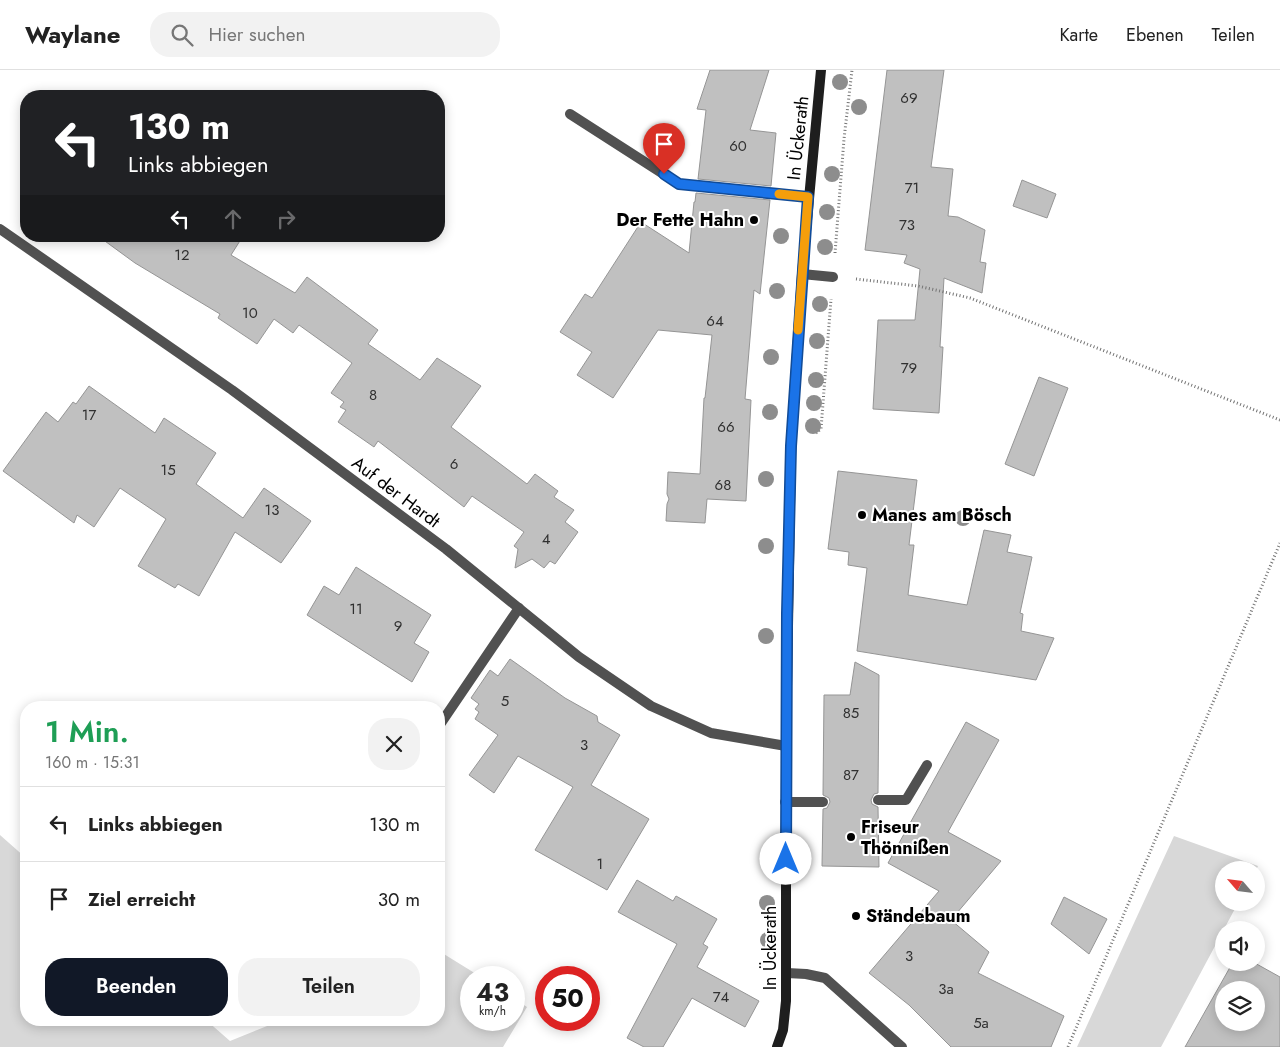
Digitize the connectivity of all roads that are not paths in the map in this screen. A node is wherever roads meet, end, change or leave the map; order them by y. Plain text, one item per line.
1 (821, 70) edge
2 (570, 114) dead end
3 (808, 197) junction
4 (0, 229) edge
5 (802, 274) junction
6 (833, 277) road end
7 (519, 608) junction
8 (445, 717) edge
9 (786, 746) junction
10 (927, 766) dead end
11 (878, 800) dead end
12 (785, 802) junction
13 (823, 802) dead end
14 (786, 973) junction
15 (778, 1047) edge
16 (902, 1047) edge

1 - 3 main road, In Ückerath
2 - 3 street
3 - 5 main road, In Ückerath
4 - 7 street, Auf der Hardt
5 - 6 street
5 - 9 main road, In Ückerath
7 - 8 street
7 - 9 street, Auf der Hardt
9 - 12 main road, In Ückerath
10 - 11 street
12 - 13 street
12 - 14 main road, In Ückerath
14 - 15 main road, In Ückerath
14 - 16 street

